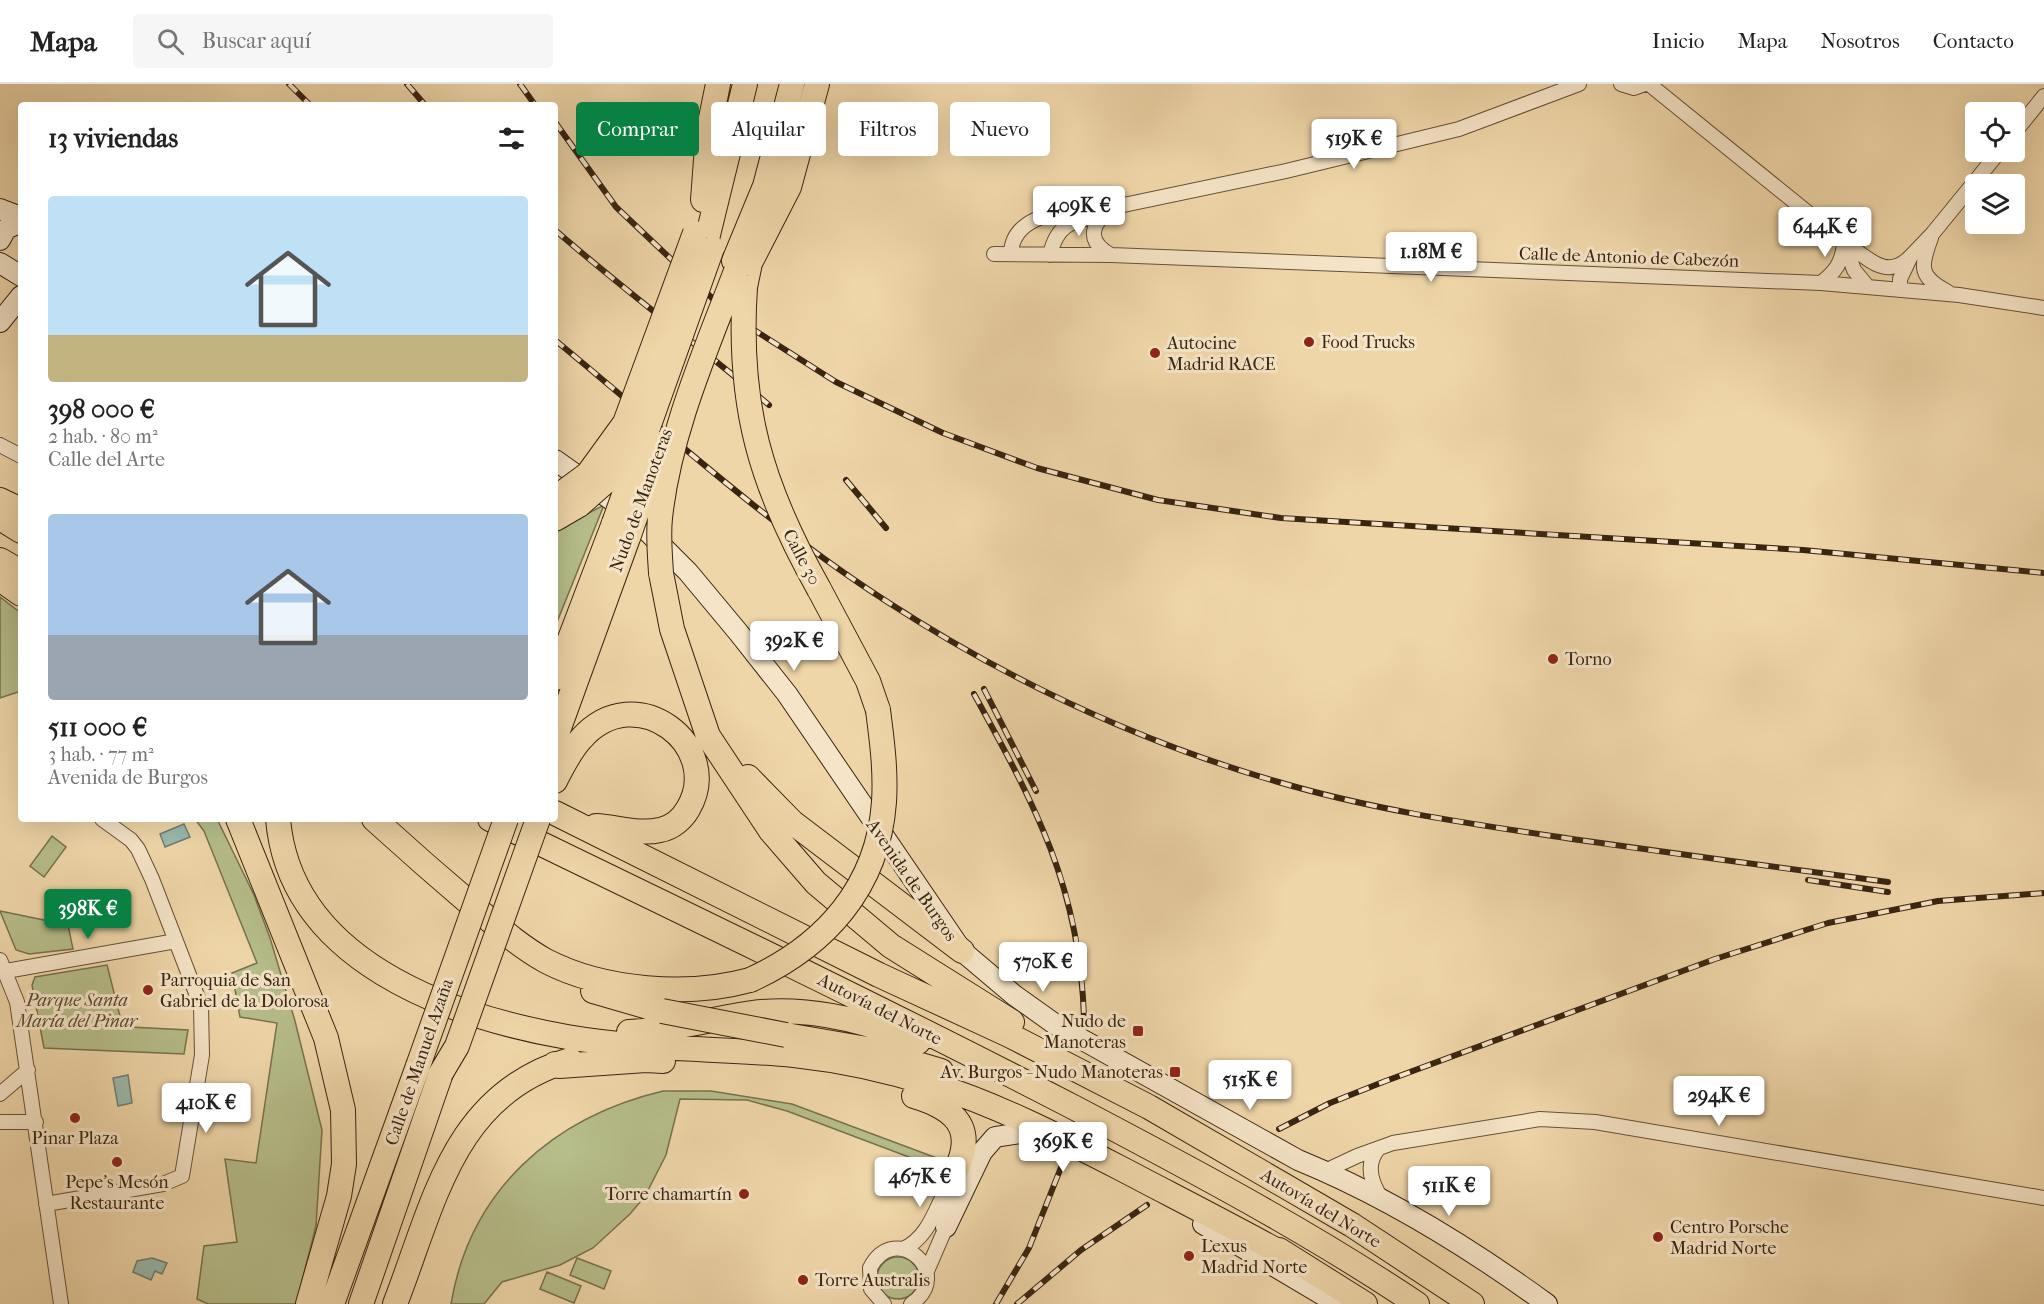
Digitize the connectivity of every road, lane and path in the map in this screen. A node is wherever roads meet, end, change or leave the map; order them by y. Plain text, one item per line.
1 (709, 84) edge
2 (718, 84) edge
3 (745, 84) edge
4 (761, 84) edge
5 (775, 84) edge
6 (792, 84) edge
7 (805, 84) edge
8 (817, 84) edge
9 (1579, 84) edge
10 (1621, 84) edge
11 (1647, 84) edge
12 (2044, 96) edge
13 (2025, 119) edge
14 (708, 133) junction
15 (1991, 162) edge
16 (0, 209) edge
17 (1108, 211) junction
18 (18, 216) edge
19 (18, 223) edge
20 (1934, 233) junction
21 (0, 240) edge
22 (1844, 242) junction
23 (719, 252) junction
24 (994, 254) dead end
25 (1011, 254) junction
26 (1050, 255) junction
27 (1111, 255) junction
28 (1911, 256) junction
29 (0, 263) edge
30 (18, 274) edge
31 (1821, 283) junction
32 (1868, 286) junction
33 (1900, 290) junction
34 (1953, 295) junction
35 (18, 300) edge
36 (2044, 308) edge
37 (0, 322) edge
38 (0, 445) edge
39 (18, 454) edge
40 (558, 462) edge
41 (0, 500) edge
42 (567, 500) edge
43 (18, 509) edge
44 (558, 514) edge
45 (0, 518) edge
46 (18, 529) edge
47 (621, 529) junction
48 (558, 671) edge
49 (695, 698) junction
50 (558, 729) edge
51 (560, 771) edge
52 (558, 814) edge
53 (106, 822) edge
54 (239, 822) edge
55 (279, 822) edge
56 (377, 822) edge
57 (494, 822) edge
58 (496, 822) edge
59 (505, 822) edge
60 (528, 822) edge
61 (537, 822) edge
62 (581, 825) junction
63 (176, 941) junction
64 (460, 944) junction
65 (962, 951) junction
66 (547, 961) junction
67 (3, 966) edge
68 (490, 1018) junction
69 (723, 1051) junction
70 (555, 1064) junction
71 (1068, 1065) junction
72 (28, 1070) junction
73 (441, 1073) junction
74 (1036, 1088) junction
75 (0, 1094) edge
76 (0, 1122) edge
77 (36, 1122) junction
78 (1378, 1149) junction
79 (1123, 1170) junction
80 (1325, 1172) junction
81 (950, 1182) joint
82 (2044, 1198) edge
83 (1385, 1203) junction
84 (46, 1204) junction
85 (946, 1227) joint
86 (1212, 1229) junction
87 (903, 1249) junction
88 (1292, 1259) junction
89 (927, 1271) junction
90 (877, 1301) edge
91 (61, 1304) edge
92 (308, 1304) edge
93 (332, 1304) edge
94 (361, 1304) edge
95 (395, 1304) edge
96 (911, 1304) edge
97 (1338, 1304) edge
98 (1365, 1304) edge
99 (1417, 1304) edge
100 (1472, 1304) edge
101 (1547, 1304) edge

1 - 14 highway
2 - 14 highway, Calle 30
3 - 23 highway
4 - 23 highway
5 - 23 highway
6 - 23 highway
7 - 23 highway
8 - 23 highway, Calle 30
9 - 17 street
10 - 11 street
11 - 22 street
12 - 13 street
14 - 23 highway, Calle 30
15 - 20 street
16 - 18 street
17 - 25 street
17 - 26 street
17 - 27 street
19 - 21 street
20 - 28 street
20 - 34 street
22 - 28 street
22 - 31 street
22 - 32 street
23 - 42 highway, Calle 30, bridge
23 - 42 highway, bridge
23 - 47 highway, Nudo de Manoteras, bridge
23 - 47 highway, Nudo de Manoteras, bridge
23 - 49 highway, bridge
23 - 66 highway, Calle 30, bridge
24 - 25 street, Calle de Antonio de Cabezón
25 - 26 street, Calle de Antonio de Cabezón
26 - 27 street, Calle de Antonio de Cabezón
27 - 31 street, Calle de Antonio de Cabezón
28 - 33 street
29 - 30 street
31 - 32 street, Calle de Antonio de Cabezón
32 - 33 street, Calle de Antonio de Cabezón
33 - 34 street, Calle de Antonio de Cabezón
34 - 36 street, Calle de Antonio de Cabezón
35 - 37 street
38 - 39 street
40 - 65 street, Avenida de Burgos
41 - 43 highway
42 - 44 highway
45 - 46 highway
47 - 48 highway, Nudo de Manoteras
47 - 50 highway, Nudo de Manoteras
49 - 65 highway
49 - 71 highway
51 - 62 highway
52 - 62 highway, Autovía del Norte
53 - 63 street
54 - 92 highway
55 - 68 highway
56 - 66 highway
57 - 64 highway
58 - 74 highway, Autovía del Norte
59 - 64 highway, Calle de Manuel Azaña, bridge
60 - 73 highway, Calle de Manuel Azaña, bridge
61 - 73 highway, bridge
62 - 71 highway, Autovía del Norte
63 - 67 street
63 - 84 street
64 - 93 highway, Calle de Manuel Azaña, bridge
65 - 80 street, Avenida de Burgos
66 - 88 highway, bridge
67 - 72 street
68 - 69 highway
68 - 74 highway
69 - 70 highway
69 - 79 highway
70 - 81 highway
70 - 95 highway
71 - 100 highway, Autovía del Norte
72 - 75 street
72 - 77 street
73 - 94 highway, Calle de Manuel Azaña
74 - 99 highway, Autovía del Norte
76 - 77 street
77 - 84 street
78 - 80 street
78 - 82 street
78 - 83 street
79 - 86 highway
79 - 88 highway
80 - 83 street, Avenida de Burgos
81 - 87 street
83 - 101 street, Avenida de Burgos
84 - 91 street
85 - 86 street
85 - 89 street
86 - 97 street
87 - 89 street
87 - 90 street
88 - 98 highway
89 - 96 street

